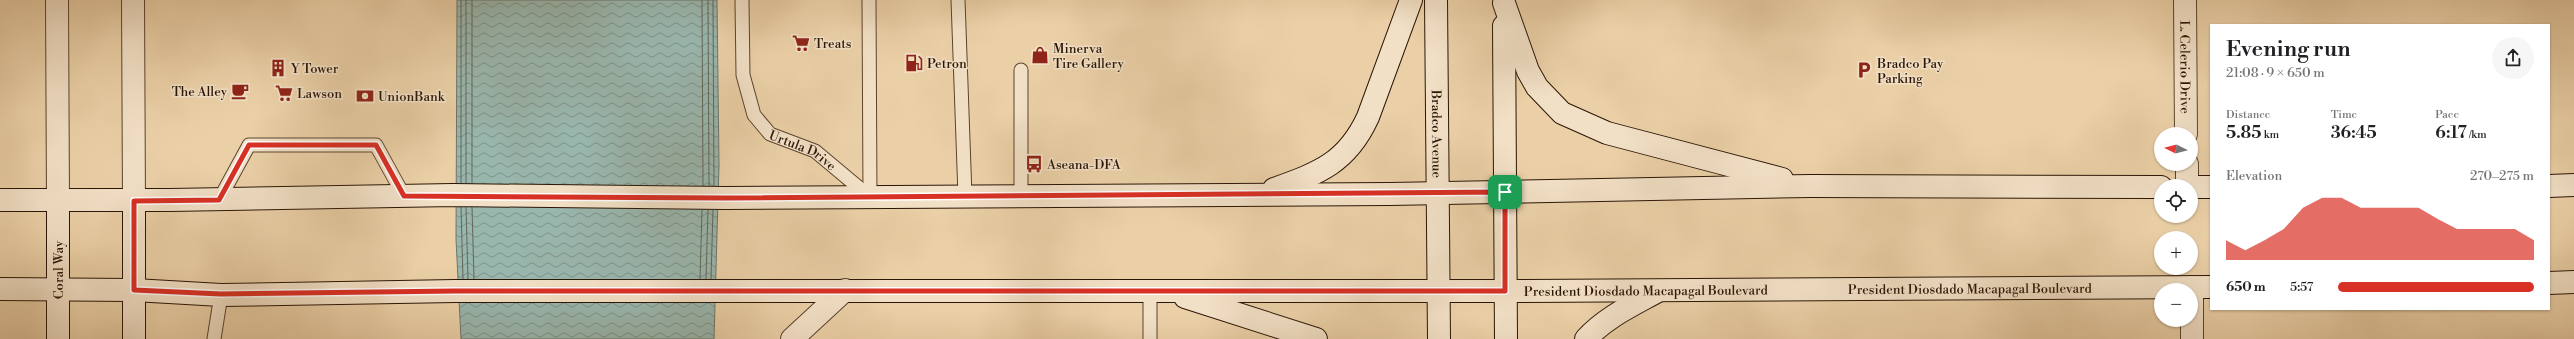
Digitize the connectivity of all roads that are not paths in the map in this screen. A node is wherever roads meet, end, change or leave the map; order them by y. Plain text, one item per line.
1 (57, 0) edge
2 (133, 0) edge
3 (742, 0) edge
4 (870, 0) edge
5 (958, 0) edge
6 (1411, 0) edge
7 (1436, 0) edge
8 (2185, 0) edge
9 (1504, 1) edge
10 (1021, 70) dead end
11 (2186, 127) edge
12 (2574, 185) edge
13 (1810, 186) junction
14 (2550, 186) edge
15 (2154, 187) edge
16 (2198, 187) edge
17 (2210, 187) edge
18 (1505, 192) junction
19 (1438, 194) junction
20 (1259, 195) junction
21 (404, 196) junction
22 (965, 196) junction
23 (1020, 196) junction
24 (870, 197) junction
25 (0, 200) edge
26 (58, 200) junction
27 (219, 200) junction
28 (134, 201) junction
29 (2574, 282) edge
30 (2550, 283) edge
31 (2201, 287) edge
32 (0, 289) edge
33 (58, 289) junction
34 (1662, 289) junction
35 (134, 290) junction
36 (845, 290) junction
37 (1158, 290) junction
38 (1438, 291) junction
39 (1505, 291) junction
40 (221, 294) junction
41 (58, 339) edge
42 (134, 339) edge
43 (214, 339) edge
44 (792, 339) edge
45 (1150, 339) edge
46 (1316, 339) edge
47 (1439, 339) edge
48 (1506, 339) edge
49 (1586, 339) edge
50 (2192, 339) edge

1 - 26 main road, Coral Way
2 - 28 main road
3 - 24 lane, Urtula Drive
4 - 24 lane
5 - 22 lane
6 - 20 main road
7 - 19 main road, Bradco Avenue
8 - 11 main road, L. Celerio Drive
9 - 13 main road
9 - 18 main road
10 - 23 lane
12 - 14 main road
13 - 15 main road
13 - 18 main road
16 - 17 main road
18 - 19 main road
18 - 39 main road
19 - 20 main road
19 - 38 main road, Bradco Avenue
20 - 23 main road
21 - 24 main road
21 - 27 main road
21 - 27 lane
22 - 23 main road
22 - 24 main road
25 - 26 main road
26 - 28 main road
26 - 33 main road, Coral Way
27 - 28 main road
28 - 35 main road
29 - 30 main road
31 - 34 main road, President Diosdado Macapagal Boulevard
31 - 50 main road
32 - 33 main road, President Diosdado Macapagal Boulevard
33 - 35 main road, President Diosdado Macapagal Boulevard
33 - 41 main road, Coral Way
34 - 39 main road, President Diosdado Macapagal Boulevard
34 - 49 main road
35 - 40 main road, President Diosdado Macapagal Boulevard
35 - 42 main road
36 - 37 main road, President Diosdado Macapagal Boulevard
36 - 40 main road, President Diosdado Macapagal Boulevard
36 - 44 main road
37 - 38 main road, President Diosdado Macapagal Boulevard
37 - 45 lane
37 - 46 main road
38 - 39 main road, President Diosdado Macapagal Boulevard
38 - 47 main road, Bradco Avenue
39 - 48 main road
40 - 43 lane

